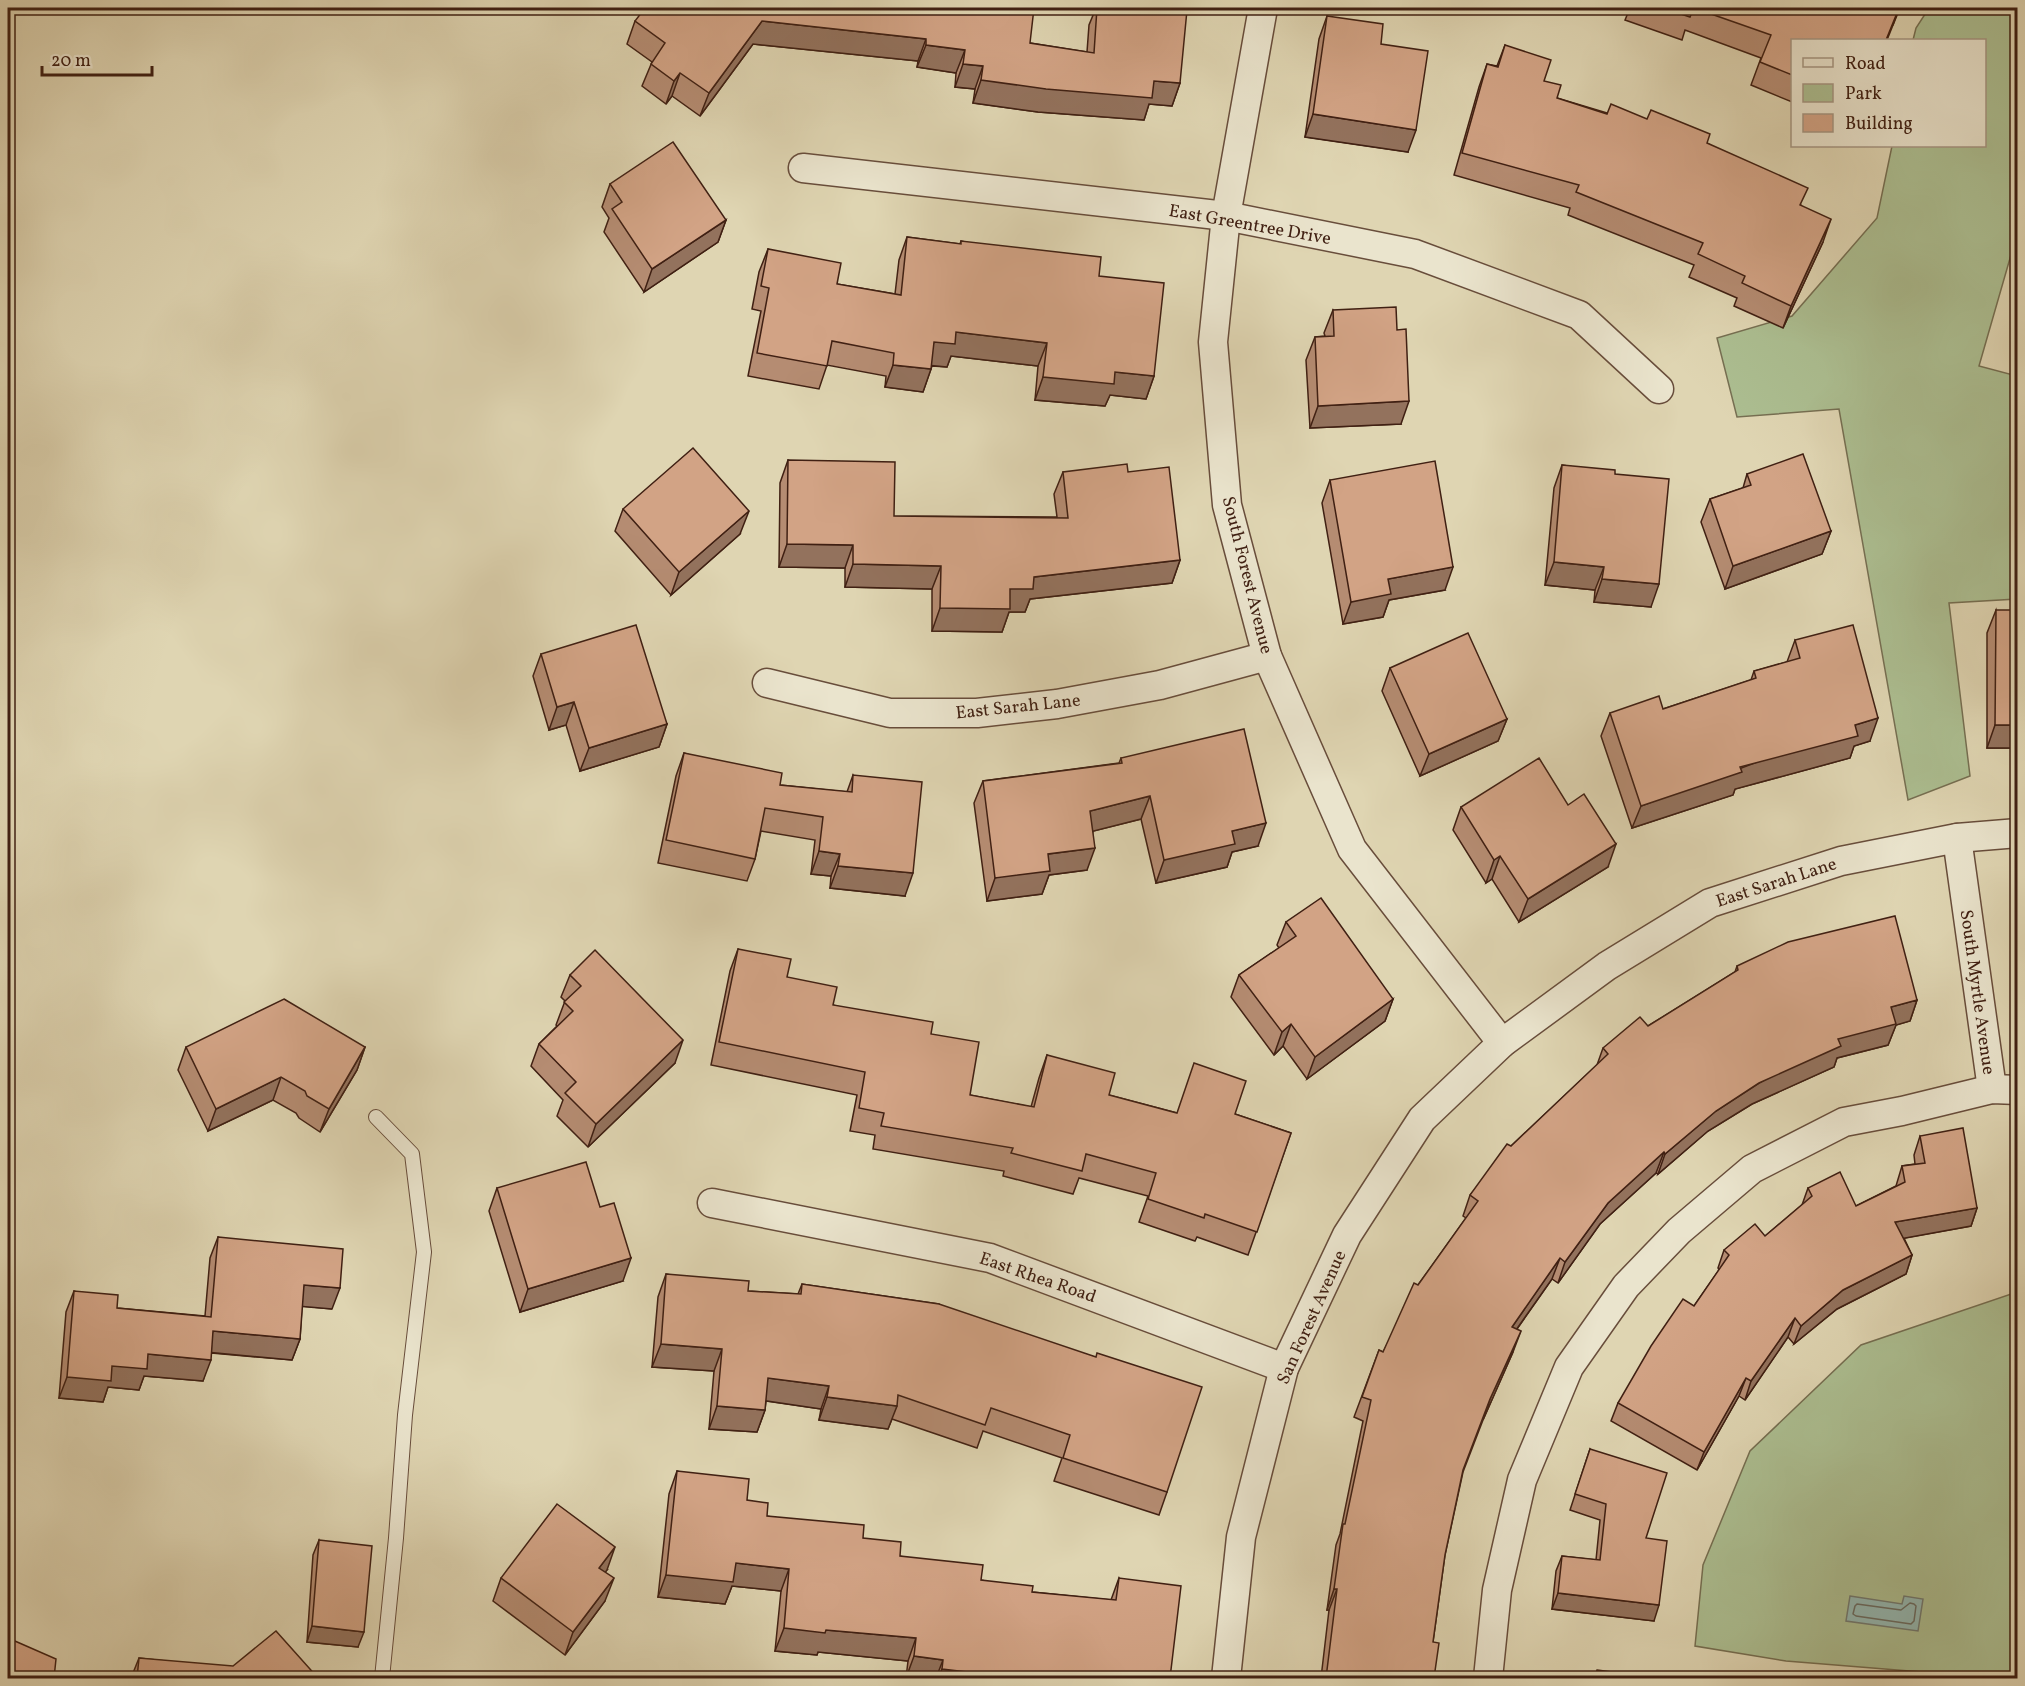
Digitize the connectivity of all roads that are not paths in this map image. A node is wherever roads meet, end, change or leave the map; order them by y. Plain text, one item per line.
1 (1263, 8) edge
2 (803, 168) dead end
3 (1226, 216) junction
4 (1659, 389) dead end
5 (1268, 656) junction
6 (766, 683) dead end
7 (2018, 833) edge
8 (1957, 838) junction
9 (1502, 1043) junction
10 (2005, 1090) edge
11 (376, 1118) dead end
12 (712, 1203) dead end
13 (1284, 1368) junction
14 (382, 1678) edge
15 (1226, 1678) edge
16 (1488, 1678) edge

1 - 3 street, South Forest Avenue
2 - 3 street, East Greentree Drive
3 - 4 street, East Greentree Drive
3 - 5 street, South Forest Avenue
5 - 6 street, East Sarah Lane
5 - 9 street, South Forest Avenue
7 - 8 street, East Sarah Lane
8 - 9 street, East Sarah Lane
8 - 10 street, South Myrtle Avenue
9 - 13 street, San Forest Avenue
10 - 16 street, South Myrtle Avenue
11 - 14 lane
12 - 13 street, East Rhea Road
13 - 15 street, San Forest Avenue

